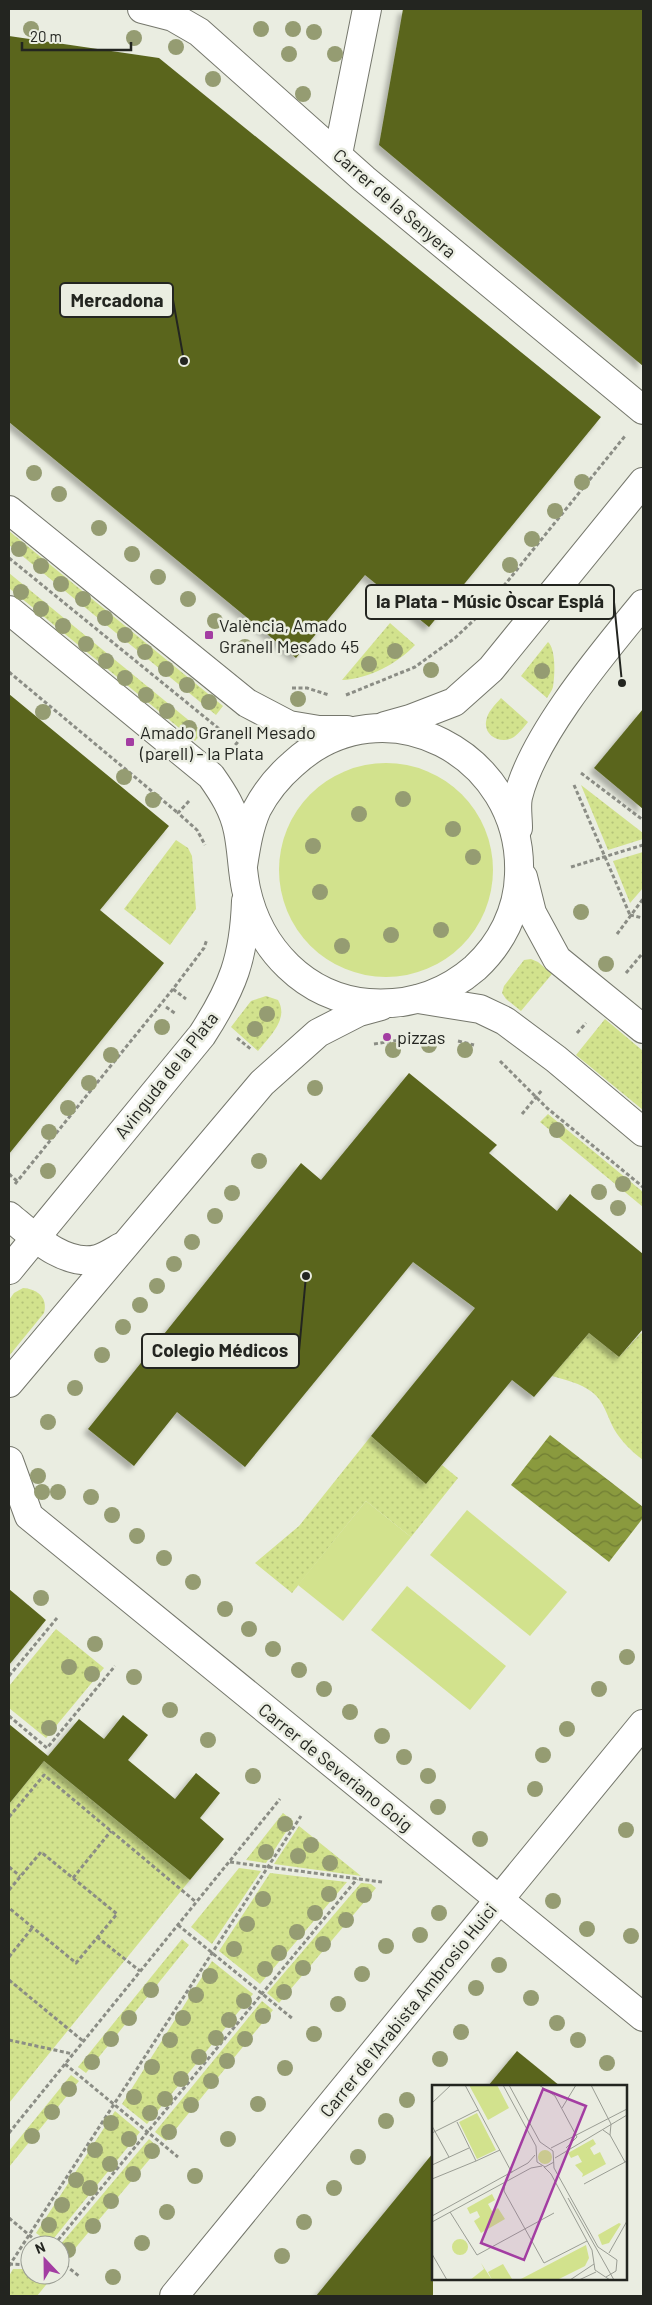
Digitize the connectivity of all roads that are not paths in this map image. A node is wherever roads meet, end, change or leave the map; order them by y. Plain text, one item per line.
1 (142, 9) edge
2 (367, 9) edge
3 (338, 154) junction
4 (637, 420) edge
5 (643, 482) edge
6 (9, 510) edge
7 (643, 589) edge
8 (643, 604) edge
9 (9, 610) edge
10 (611, 643) junction
11 (366, 729) junction
12 (519, 853) junction
13 (245, 877) junction
14 (416, 999) junction
15 (390, 1004) junction
16 (643, 1029) edge
17 (643, 1132) edge
18 (9, 1216) edge
19 (36, 1237) junction
20 (121, 1248) junction
21 (9, 1270) edge
22 (9, 1383) edge
23 (9, 1462) edge
24 (19, 1514) edge
25 (643, 1724) edge
26 (498, 1899) junction
27 (643, 2017) edge
28 (174, 2296) edge

1 - 3 main road, Carrer de la Senyera
2 - 3 main road
3 - 4 main road, Carrer de la Senyera
5 - 11 main road
6 - 11 main road
7 - 10 main road
8 - 10 main road
9 - 13 main road
10 - 12 main road
11 - 12 main road
11 - 13 main road
12 - 14 main road
12 - 16 main road
13 - 15 main road
13 - 19 main road, Avinguda de la Plata
14 - 15 main road
14 - 17 main road
15 - 20 main road
18 - 19 main road
19 - 20 main road
19 - 21 main road, Avinguda de la Plata
20 - 22 main road
23 - 24 main road, Carrer de Severiano Goig
24 - 26 main road, Carrer de Severiano Goig
25 - 26 main road, Carrer de l'Arabista Ambrosio Huici
26 - 27 main road, Carrer de Severiano Goig
26 - 28 main road, Carrer de l'Arabista Ambrosio Huici

